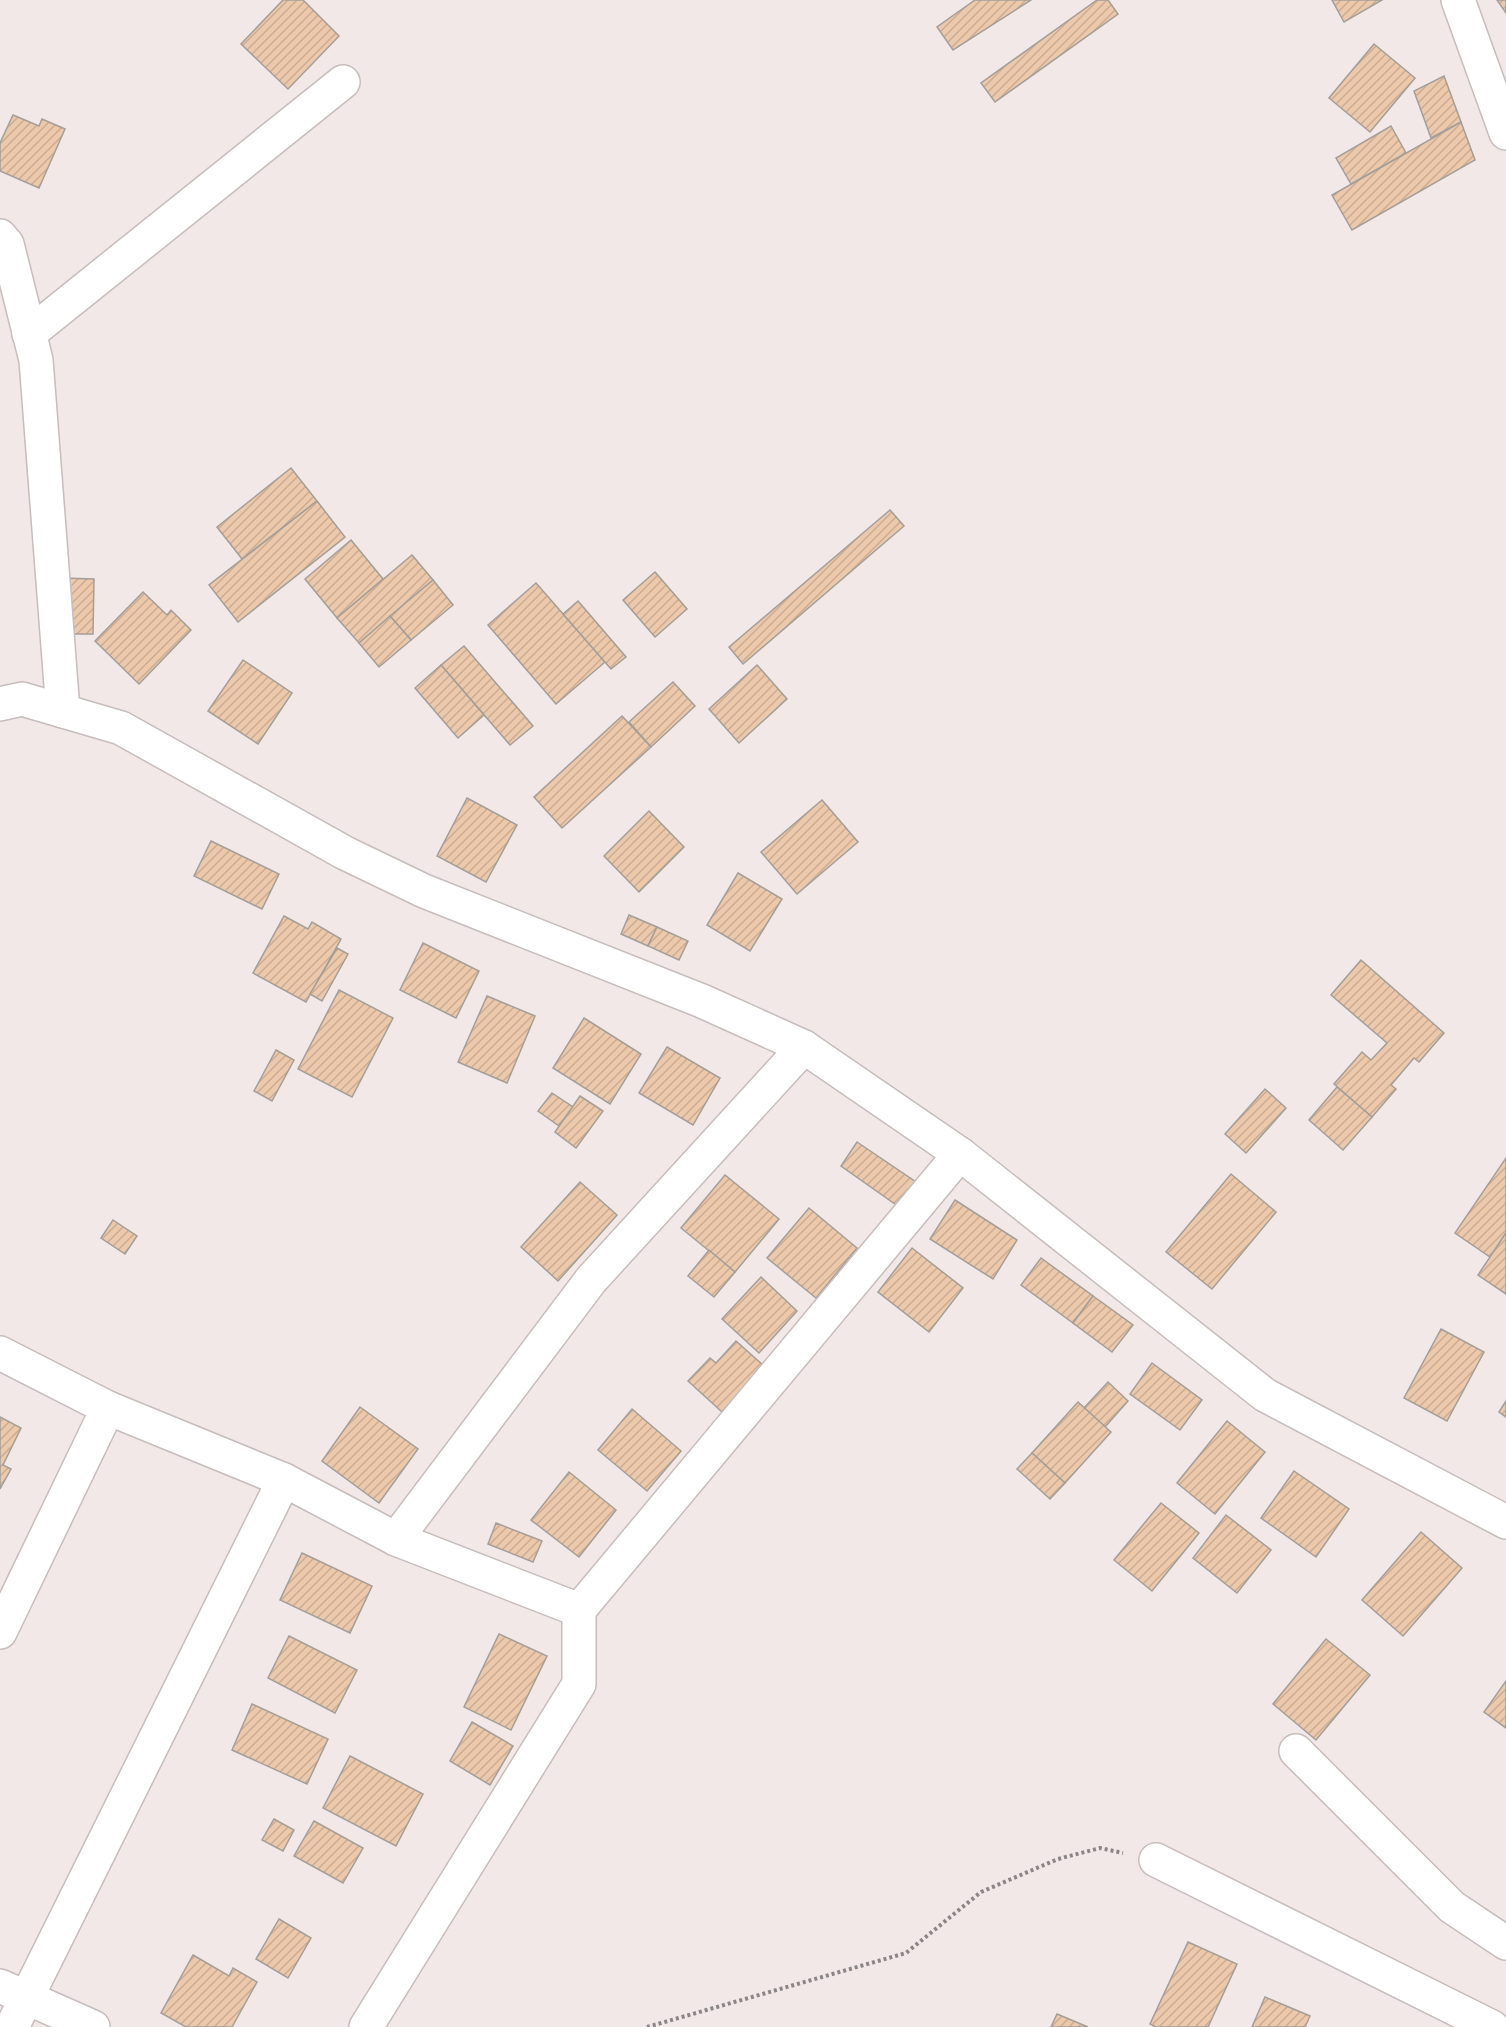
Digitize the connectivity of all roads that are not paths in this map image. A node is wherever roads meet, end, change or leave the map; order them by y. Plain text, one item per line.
1 (1458, 0) edge
2 (343, 82) dead end
3 (1506, 133) edge
4 (0, 236) edge
5 (29, 334) junction
6 (0, 704) edge
7 (63, 711) junction
8 (804, 1047) junction
9 (960, 1154) junction
10 (0, 1353) edge
11 (108, 1408) junction
12 (284, 1480) junction
13 (1506, 1522) edge
14 (396, 1539) junction
15 (579, 1610) junction
16 (0, 1632) edge
17 (1296, 1751) dead end
18 (1156, 1860) road end
19 (1506, 1943) edge
20 (13, 1991) edge
21 (12, 2027) edge
22 (93, 2027) edge
23 (366, 2027) edge
24 (1492, 2027) edge

1 - 3 street
2 - 5 street
4 - 5 street
5 - 7 street
6 - 7 street
7 - 8 street
8 - 9 street
8 - 14 street
9 - 13 street
9 - 15 street
10 - 11 street
11 - 12 street
11 - 16 street
12 - 14 street
12 - 20 street
14 - 15 street
15 - 23 street
17 - 19 street
18 - 24 street
20 - 21 street
20 - 22 street

